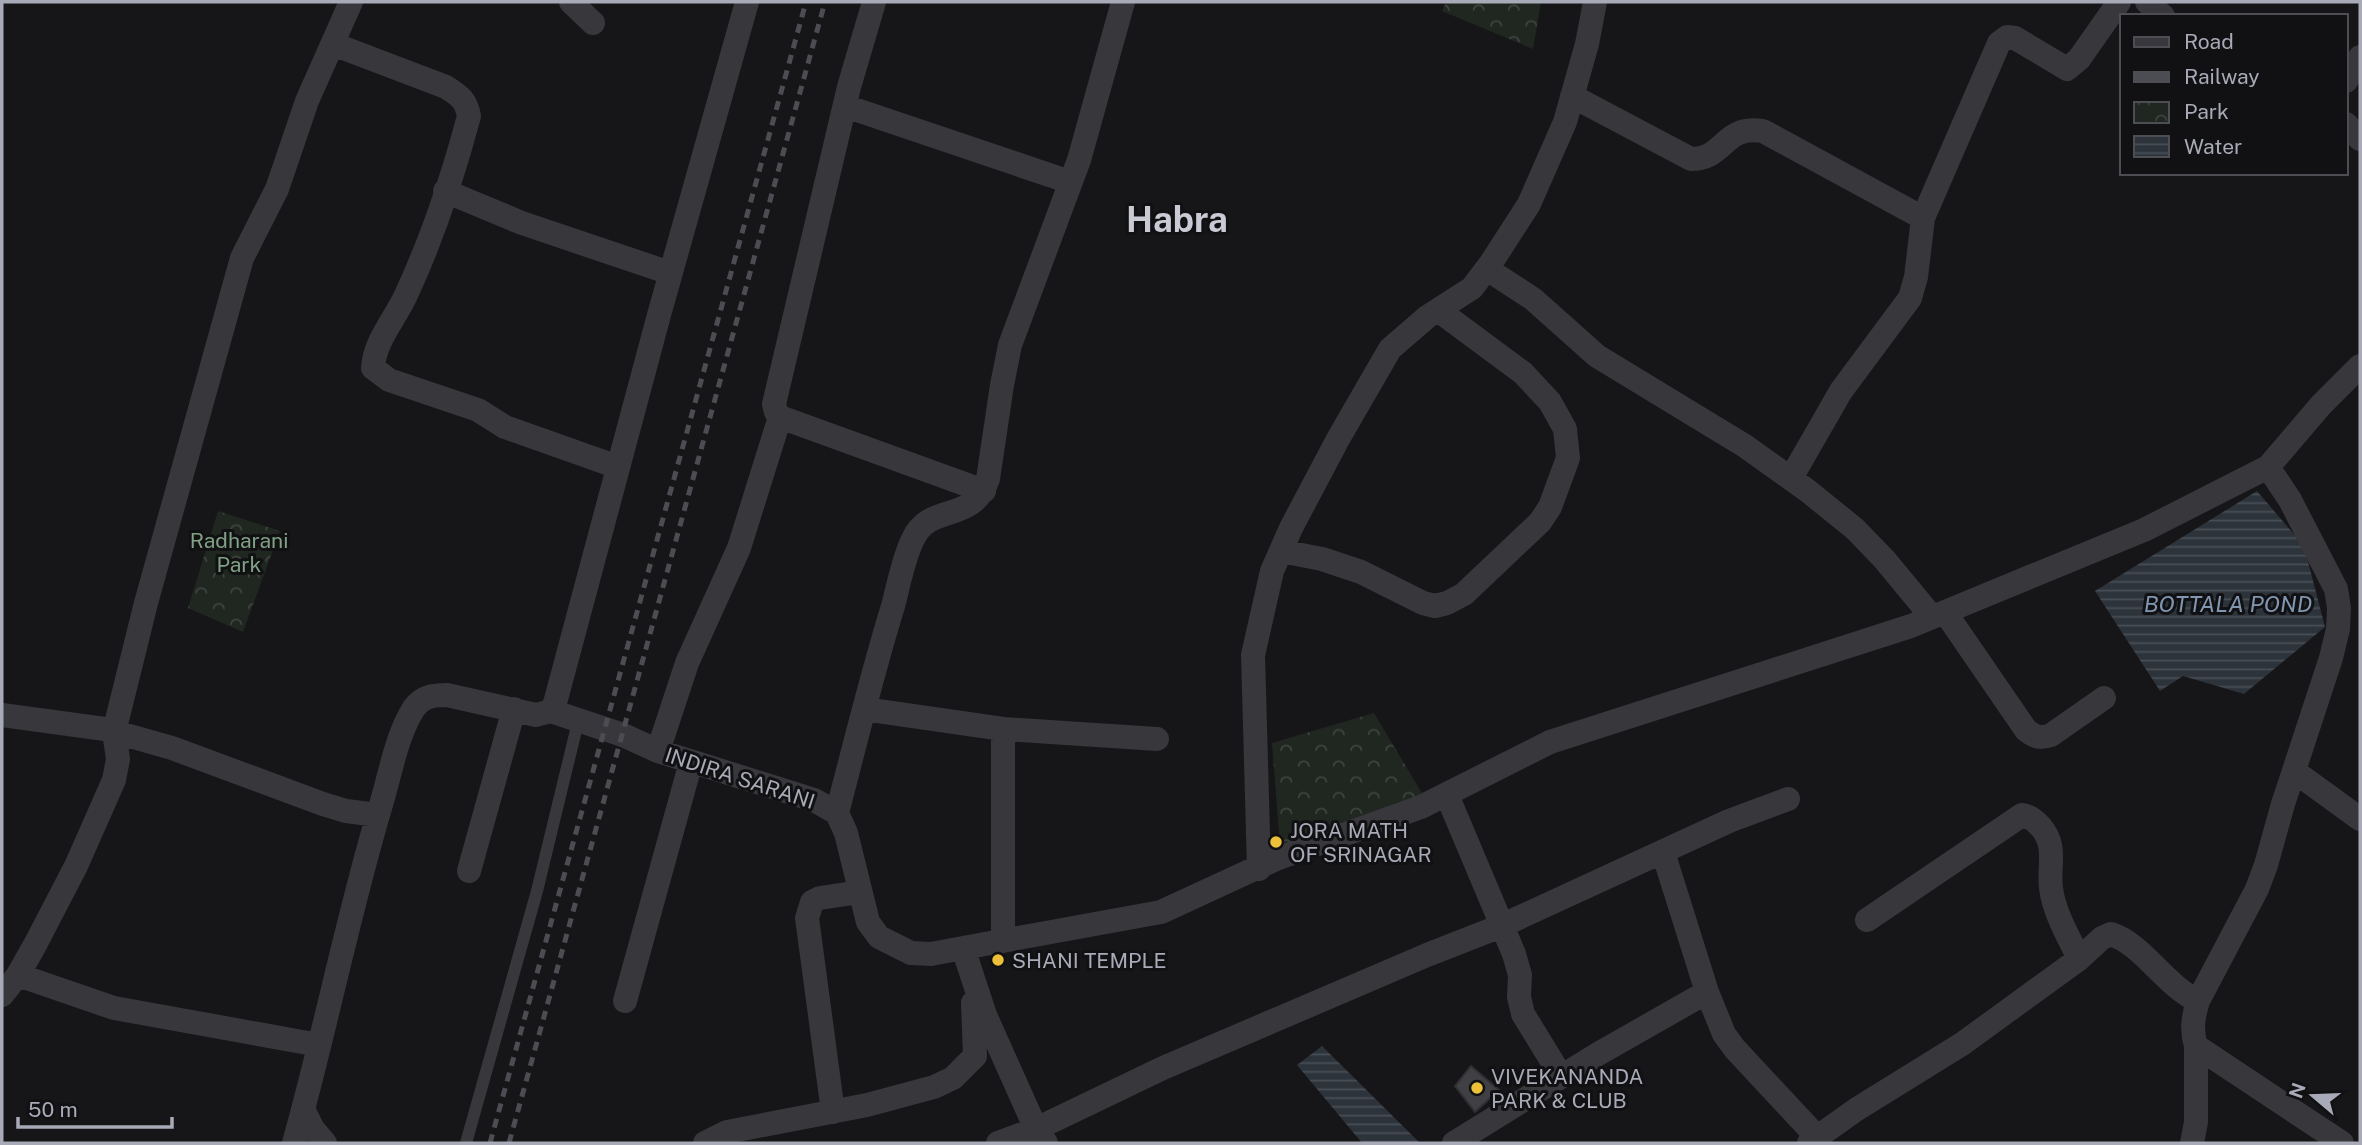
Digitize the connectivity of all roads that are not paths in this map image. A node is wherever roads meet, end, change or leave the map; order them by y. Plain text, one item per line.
1 (351, 2) edge
2 (570, 2) edge
3 (747, 2) edge
4 (874, 2) edge
5 (1123, 2) edge
6 (1595, 2) edge
7 (2119, 2) edge
8 (2147, 2) edge
9 (2161, 14) edge
10 (593, 23) dead end
11 (333, 44) junction
12 (2360, 57) edge
13 (2348, 78) edge
14 (1572, 96) junction
15 (845, 106) junction
16 (2348, 126) edge
17 (2360, 139) edge
18 (1070, 182) junction
19 (445, 191) junction
20 (1923, 218) junction
21 (1487, 269) junction
22 (670, 273) junction
23 (1438, 310) junction
24 (2360, 366) edge
25 (780, 417) junction
26 (618, 467) junction
27 (2268, 467) junction
28 (1791, 478) junction
29 (984, 491) junction
30 (1281, 551) junction
31 (1938, 614) junction
32 (2104, 698) dead end
33 (513, 709) junction
34 (864, 709) junction
35 (551, 711) junction
36 (2, 715) edge
37 (578, 722) junction
38 (1003, 729) junction
39 (114, 732) junction
40 (1157, 739) dead end
41 (658, 751) junction
42 (691, 762) junction
43 (2294, 771) junction
44 (1447, 795) junction
45 (1788, 799) dead end
46 (836, 813) junction
47 (378, 815) junction
48 (2360, 819) edge
49 (1663, 852) junction
50 (1259, 869) junction
51 (469, 871) dead end
52 (860, 892) junction
53 (1867, 920) dead end
54 (1501, 926) junction
55 (1003, 941) junction
56 (967, 959) junction
57 (2079, 959) junction
58 (9, 979) edge
59 (1707, 992) junction
60 (625, 1001) dead end
61 (2198, 1001) junction
62 (319, 1045) junction
63 (2196, 1046) junction
64 (1561, 1076) junction
65 (303, 1109) junction
66 (833, 1111) junction
67 (1041, 1136) edge
68 (1813, 1140) edge
69 (294, 1143) edge
70 (325, 1143) edge
71 (466, 1143) edge
72 (705, 1143) edge
73 (998, 1143) edge
74 (1454, 1143) edge
75 (2192, 1143) edge
76 (2342, 1143) edge

1 - 11 street
2 - 10 street
3 - 22 street
4 - 15 street
5 - 18 street
6 - 14 street
7 - 20 street
8 - 9 street
11 - 19 street
11 - 39 street
12 - 13 street
14 - 20 street
14 - 21 street
15 - 18 street
15 - 25 street
16 - 17 street
18 - 29 street
19 - 22 street
19 - 26 street
20 - 28 street
21 - 23 street
21 - 28 street
22 - 26 street
23 - 30 street
23 - 30 street
24 - 27 street
25 - 29 street
25 - 41 street
26 - 35 street
27 - 31 street, INDIRA SARANI
27 - 43 street
28 - 31 street
29 - 34 street
30 - 50 street
31 - 32 street
31 - 44 street, INDIRA SARANI
33 - 35 street
33 - 47 street
33 - 51 street
34 - 38 street
34 - 46 street
35 - 37 street, INDIRA SARANI
36 - 39 street
37 - 41 street, INDIRA SARANI
37 - 71 lane
38 - 40 street
38 - 55 street
39 - 47 street
39 - 58 street
41 - 42 street, INDIRA SARANI
42 - 46 street, INDIRA SARANI
42 - 60 street
43 - 48 street
43 - 61 street
44 - 50 street, INDIRA SARANI
44 - 54 street
45 - 49 street
46 - 52 street, INDIRA SARANI
47 - 62 street
49 - 54 street
49 - 59 street
50 - 55 street, INDIRA SARANI
52 - 56 street, INDIRA SARANI
52 - 66 street
53 - 57 street
54 - 64 street
54 - 67 street
55 - 56 street, INDIRA SARANI
56 - 66 street
56 - 67 street
57 - 61 street
57 - 68 street
58 - 62 street
59 - 64 street
59 - 68 street
61 - 63 street
62 - 65 street
63 - 75 street
63 - 76 street
64 - 74 street
65 - 69 street
65 - 70 street
66 - 72 street
67 - 73 street

